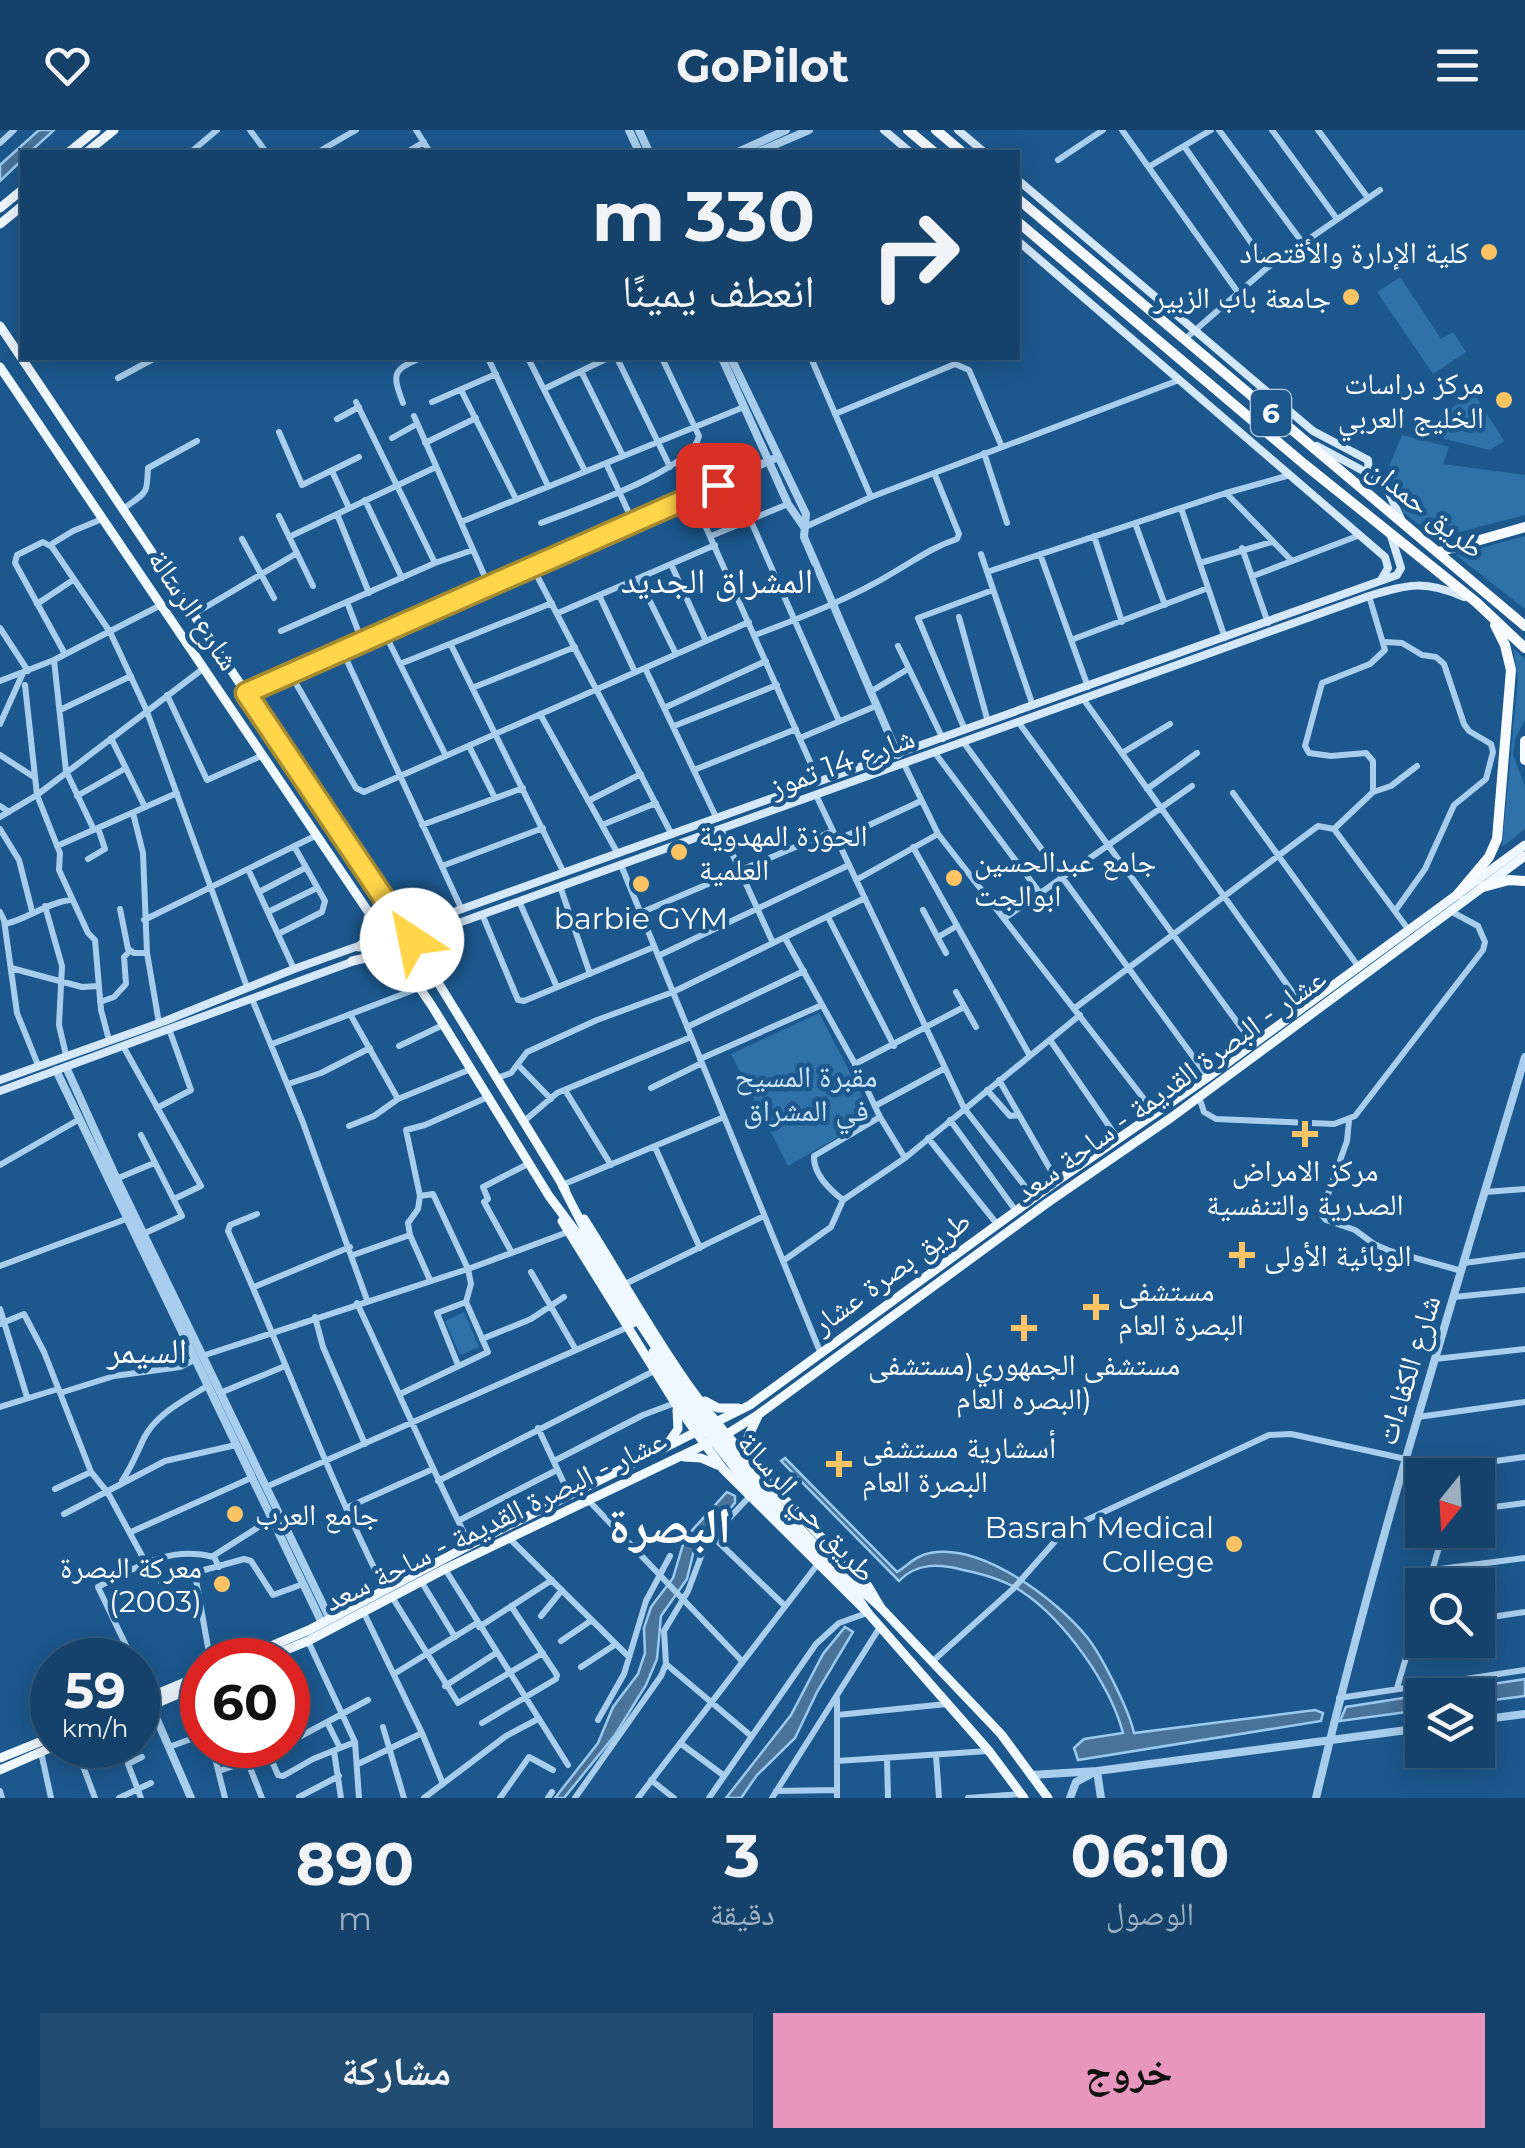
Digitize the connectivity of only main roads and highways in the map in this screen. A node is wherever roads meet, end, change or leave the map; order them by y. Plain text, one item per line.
1 (96, 130) edge
2 (114, 130) edge
3 (884, 130) edge
4 (908, 130) edge
5 (936, 130) edge
6 (958, 130) edge
7 (71, 150) edge
8 (89, 150) edge
9 (908, 150) edge
10 (932, 150) edge
11 (960, 150) edge
12 (982, 150) edge
13 (1020, 182) edge
14 (1020, 202) edge
15 (20, 208) edge
16 (0, 224) edge
17 (1020, 224) edge
18 (1020, 244) edge
19 (1092, 263) junction
20 (1082, 276) junction
21 (0, 326) edge
22 (20, 356) edge
23 (23, 360) edge
24 (0, 367) edge
25 (1213, 388) junction
26 (1203, 398) junction
27 (1291, 410) junction
28 (1280, 420) junction
29 (1300, 437) junction
30 (1370, 474) junction
31 (1336, 490) junction
32 (1324, 502) junction
33 (1403, 522) junction
34 (1525, 527) edge
35 (1391, 536) junction
36 (1438, 552) junction
37 (1397, 576) junction
38 (1379, 582) junction
39 (1406, 585) junction
40 (1488, 592) junction
41 (1476, 602) junction
42 (1487, 612) junction
43 (194, 614) junction
44 (1525, 616) edge
45 (171, 620) junction
46 (1525, 626) edge
47 (213, 642) junction
48 (1525, 648) edge
49 (194, 654) junction
50 (1525, 741) edge
51 (1525, 760) edge
52 (719, 824) junction
53 (1525, 845) edge
54 (1525, 856) edge
55 (1525, 881) edge
56 (1483, 887) junction
57 (380, 891) junction
58 (1458, 894) junction
59 (364, 906) junction
60 (445, 921) junction
61 (406, 929) junction
62 (384, 937) junction
63 (412, 940) junction
64 (358, 947) junction
65 (392, 948) junction
66 (352, 961) junction
67 (432, 970) junction
68 (416, 984) junction
69 (0, 1080) edge
70 (0, 1091) edge
71 (562, 1185) junction
72 (572, 1232) junction
73 (694, 1392) junction
74 (674, 1403) junction
75 (750, 1405) junction
76 (759, 1414) junction
77 (717, 1422) junction
78 (696, 1433) junction
79 (726, 1434) junction
80 (705, 1444) junction
81 (662, 1450) junction
82 (676, 1458) junction
83 (724, 1469) junction
84 (757, 1469) junction
85 (389, 1593) junction
86 (882, 1608) junction
87 (868, 1613) junction
88 (288, 1638) edge
89 (310, 1640) edge
90 (30, 1745) edge
91 (30, 1757) edge
92 (0, 1758) edge
93 (0, 1770) edge
94 (1022, 1796) edge
95 (1048, 1798) edge

1 - 7 main road
2 - 8 main road
3 - 9 main road
4 - 10 highway
5 - 11 highway
6 - 12 main road
13 - 27 main road
14 - 19 highway, طريق حمدان / 6
15 - 16 main road
17 - 20 highway, طريق حمدان / 6
18 - 26 main road
19 - 20 highway
19 - 28 highway, طريق حمدان / 6
20 - 25 highway, طريق حمدان / 6
21 - 22 main road, شارع الرسالة
23 - 43 main road, شارع الرسالة
24 - 45 main road, شارع الرسالة
25 - 26 highway
25 - 31 highway, طريق حمدان / 6
26 - 32 main road
27 - 28 highway
27 - 30 main road
28 - 29 highway, طريق حمدان / 6
29 - 30 main road
29 - 33 highway, طريق حمدان / 6
30 - 33 main road
31 - 32 highway
31 - 35 highway, طريق حمدان / 6
32 - 38 main road
33 - 36 highway, طريق حمدان / 6
34 - 36 highway
35 - 37 main road
35 - 41 highway, طريق حمدان / 6
36 - 40 highway, طريق حمدان / 6
37 - 38 main road, شارع 14 تموز
37 - 39 main road
38 - 52 main road, شارع 14 تموز
39 - 41 main road, شارع 14 تموز
39 - 52 main road, شارع 14 تموز
40 - 44 highway
40 - 46 highway, طريق حمدان / 6
41 - 42 highway, طريق حمدان / 6
42 - 48 highway, طريق حمدان / 6
42 - 58 highway
43 - 45 main road
43 - 47 main road, شارع الرسالة
45 - 49 main road, شارع الرسالة
47 - 49 main road
47 - 57 main road, شارع الرسالة
49 - 59 main road, شارع الرسالة
50 - 51 highway
52 - 60 main road, شارع 14 تموز
52 - 60 main road, شارع 14 تموز
53 - 58 main road, طريق بصرة عشار
54 - 56 main road, عشار - البصرة القديمة - ساحة سعد
55 - 56 highway
56 - 76 main road, عشار - البصرة القديمة - ساحة سعد
57 - 60 main road
57 - 61 main road, شارع الرسالة
58 - 75 main road, طريق بصرة عشار
59 - 62 main road, شارع الرسالة
59 - 64 main road
60 - 61 main road, شارع 14 تموز
60 - 63 main road, شارع 14 تموز
60 - 67 main road
61 - 62 main road, شارع 14 تموز
61 - 63 main road, شارع الرسالة
62 - 64 main road, شارع 14 تموز
62 - 65 main road, شارع الرسالة
63 - 65 main road, شارع 14 تموز
63 - 67 main road, طريق حي الرسالة
64 - 69 main road, شارع 14 تموز
65 - 66 main road, شارع 14 تموز
65 - 68 main road, شارع الرسالة
66 - 68 main road
66 - 70 main road, شارع 14 تموز
67 - 71 main road, طريق حي الرسالة
68 - 72 main road, شارع الرسالة
71 - 73 main road, طريق حي الرسالة
71 - 86 main road, طريق حي الرسالة, bridge
72 - 74 main road
72 - 87 main road, طريق حي الرسالة, bridge
73 - 75 main road
73 - 77 main road, طريق حي الرسالة
74 - 78 main road
74 - 81 main road
75 - 77 main road, طريق بصرة عشار
76 - 79 main road, عشار - البصرة القديمة - ساحة سعد
76 - 84 main road
77 - 78 main road, طريق بصرة عشار
77 - 79 main road, طريق حي الرسالة
78 - 80 main road
78 - 81 main road, طريق بصرة عشار
79 - 80 main road, عشار - البصرة القديمة - ساحة سعد
79 - 84 main road, طريق حي الرسالة
80 - 82 main road, عشار - البصرة القديمة - ساحة سعد
80 - 83 main road
81 - 85 main road, طريق بصرة عشار
82 - 83 main road
82 - 85 main road, عشار - البصرة القديمة - ساحة سعد
83 - 87 main road
84 - 86 main road, طريق حي الرسالة
85 - 88 main road, طريق بصرة عشار
85 - 89 main road, عشار - البصرة القديمة - ساحة سعد
86 - 95 main road, طريق حي الرسالة
87 - 94 main road, طريق حي الرسالة
90 - 92 main road
91 - 93 main road

